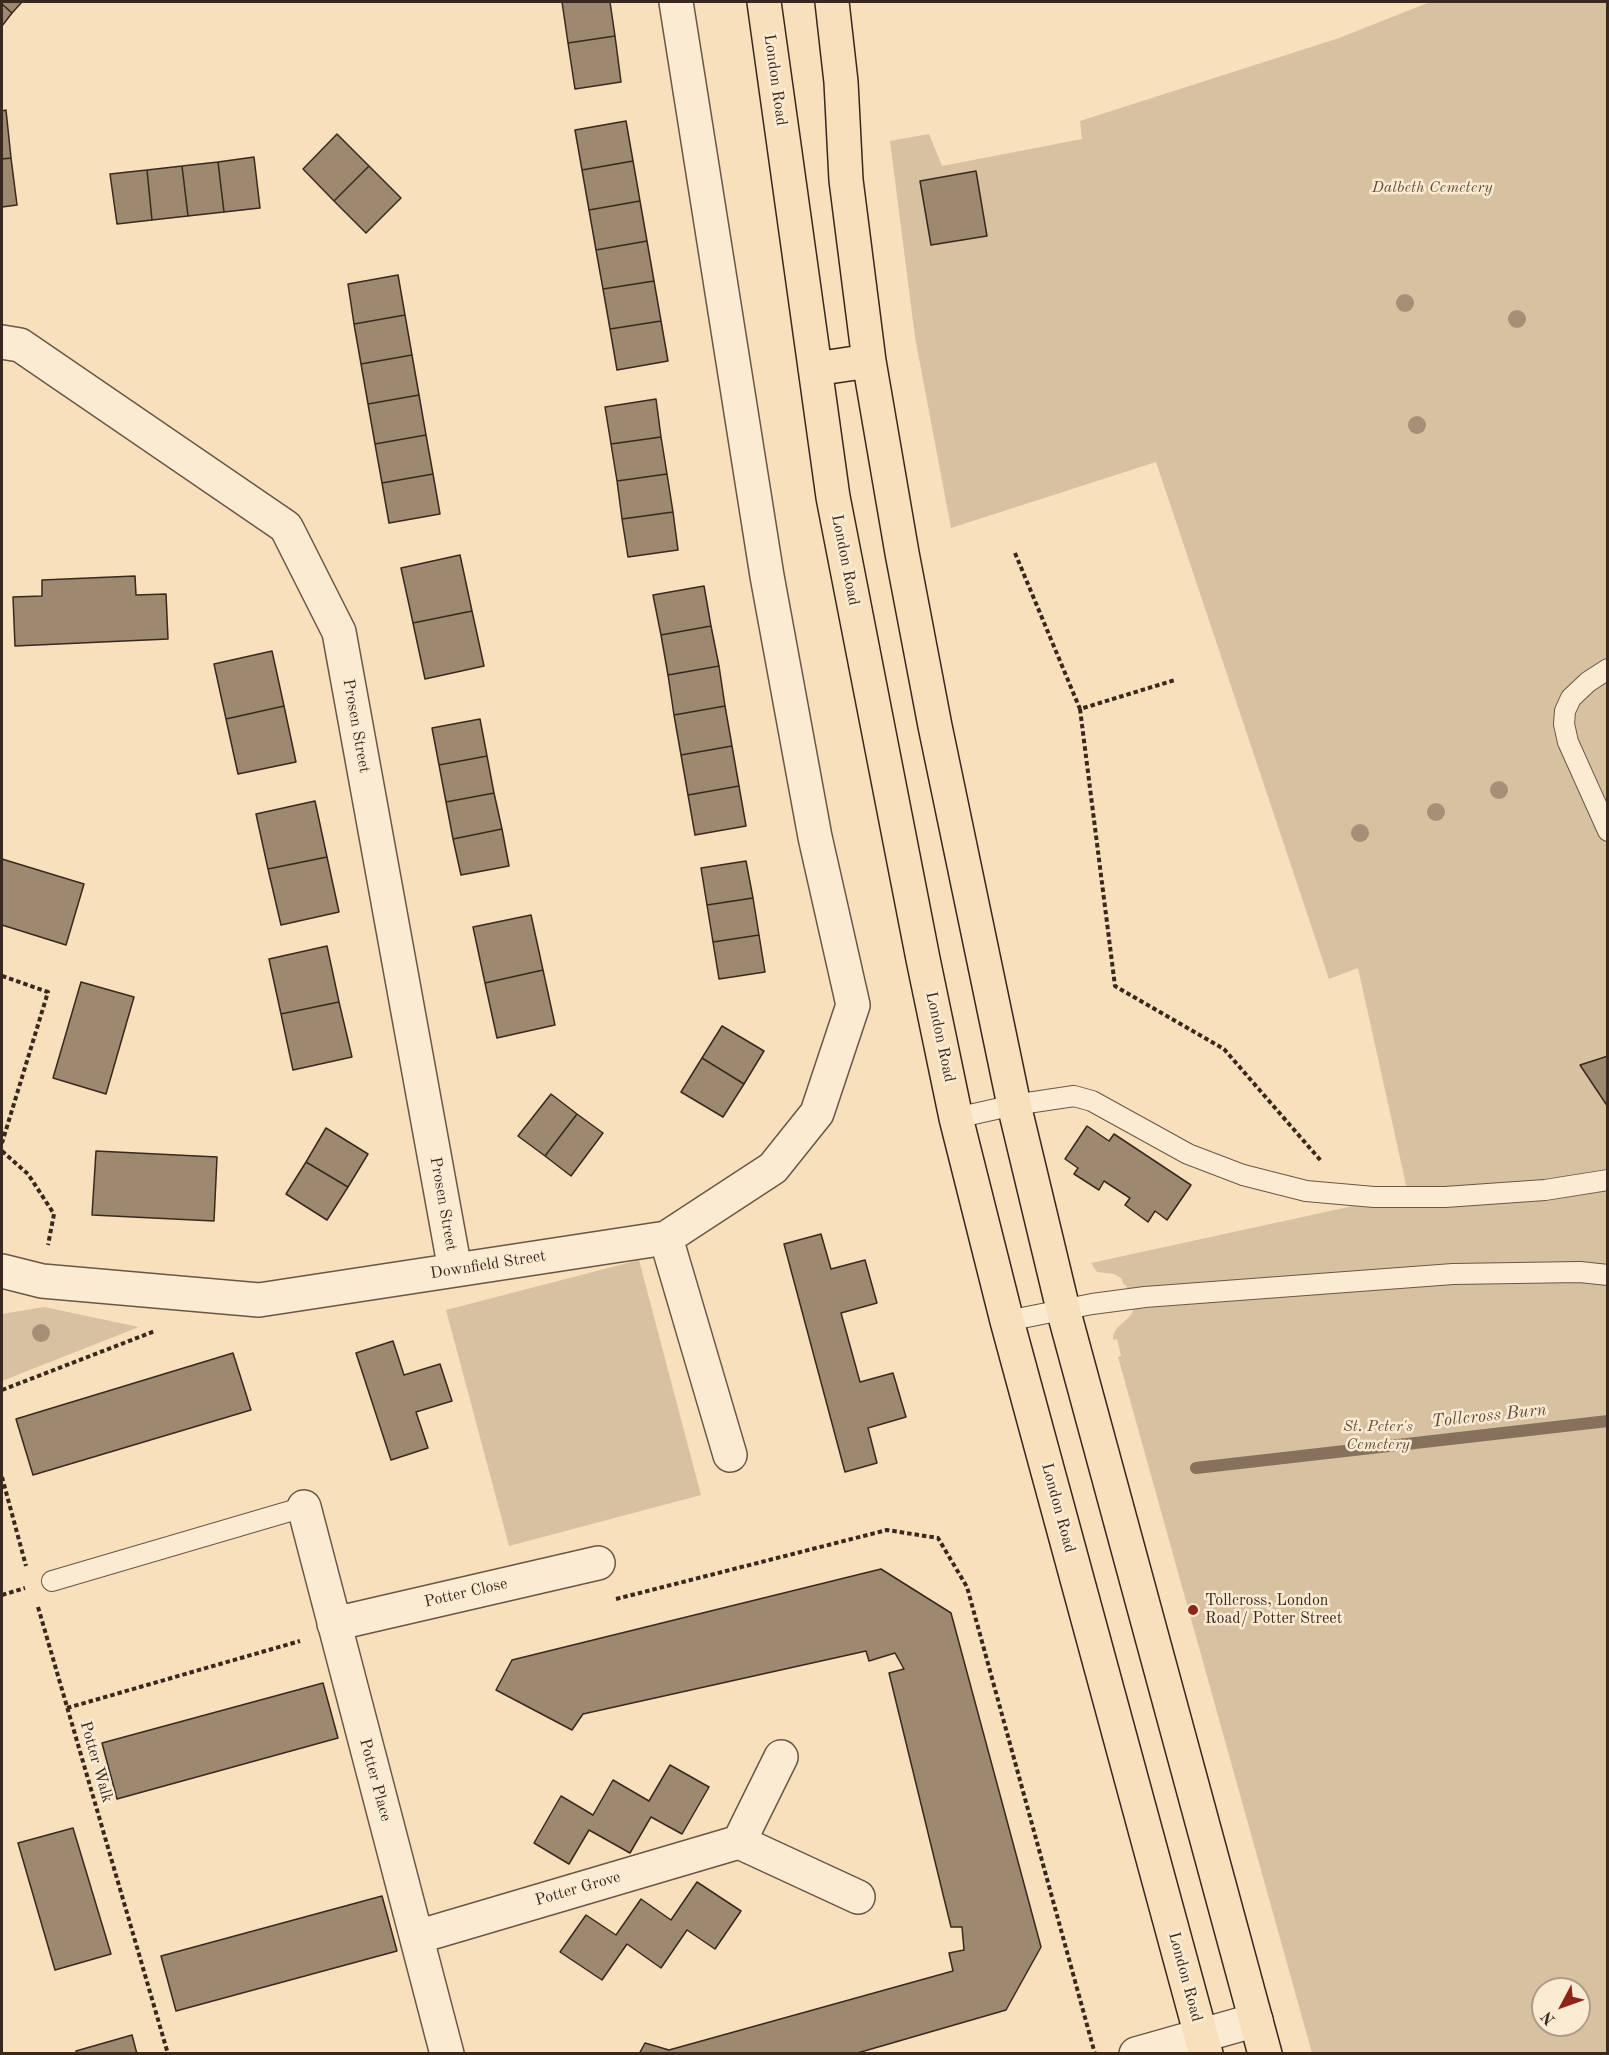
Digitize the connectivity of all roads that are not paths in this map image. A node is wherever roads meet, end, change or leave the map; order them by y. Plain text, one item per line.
1 (676, 2) edge
2 (764, 2) edge
3 (832, 2) edge
4 (2, 342) edge
5 (869, 362) junction
6 (816, 369) junction
7 (1608, 669) edge
8 (1608, 831) edge
9 (1014, 1105) junction
10 (956, 1118) junction
11 (1608, 1180) edge
12 (666, 1238) junction
13 (455, 1270) junction
14 (2, 1271) edge
15 (1608, 1275) edge
16 (1063, 1309) junction
17 (1007, 1321) junction
18 (730, 1455) dead end
19 (304, 1507) joint
20 (598, 1563) road end
21 (52, 1581) dead end
22 (335, 1627) junction
23 (781, 1757) dead end
24 (739, 1842) junction
25 (858, 1897) dead end
26 (417, 1937) junction
27 (1256, 2020) junction
28 (1203, 2044) edge
29 (447, 2054) edge
30 (1136, 2054) edge
31 (1265, 2054) edge

1 - 12 street, Downfield Street
2 - 6 main road, London Road
3 - 5 main road
4 - 13 street, Prosen Street
5 - 6 main road
5 - 9 main road
6 - 10 main road, London Road
7 - 8 lane
9 - 10 lane
9 - 11 lane
9 - 16 main road
10 - 17 main road, London Road
12 - 13 street, Downfield Street
12 - 18 street
13 - 14 street, Downfield Street
15 - 16 lane
16 - 17 lane
16 - 27 main road
17 - 28 main road, London Road
19 - 21 lane
19 - 22 street, Potter Place
20 - 22 street, Potter Close
22 - 26 street, Potter Place
23 - 24 street
24 - 25 street
24 - 26 street, Potter Grove
26 - 29 street, Potter Place
27 - 28 street
27 - 31 main road
28 - 30 street

